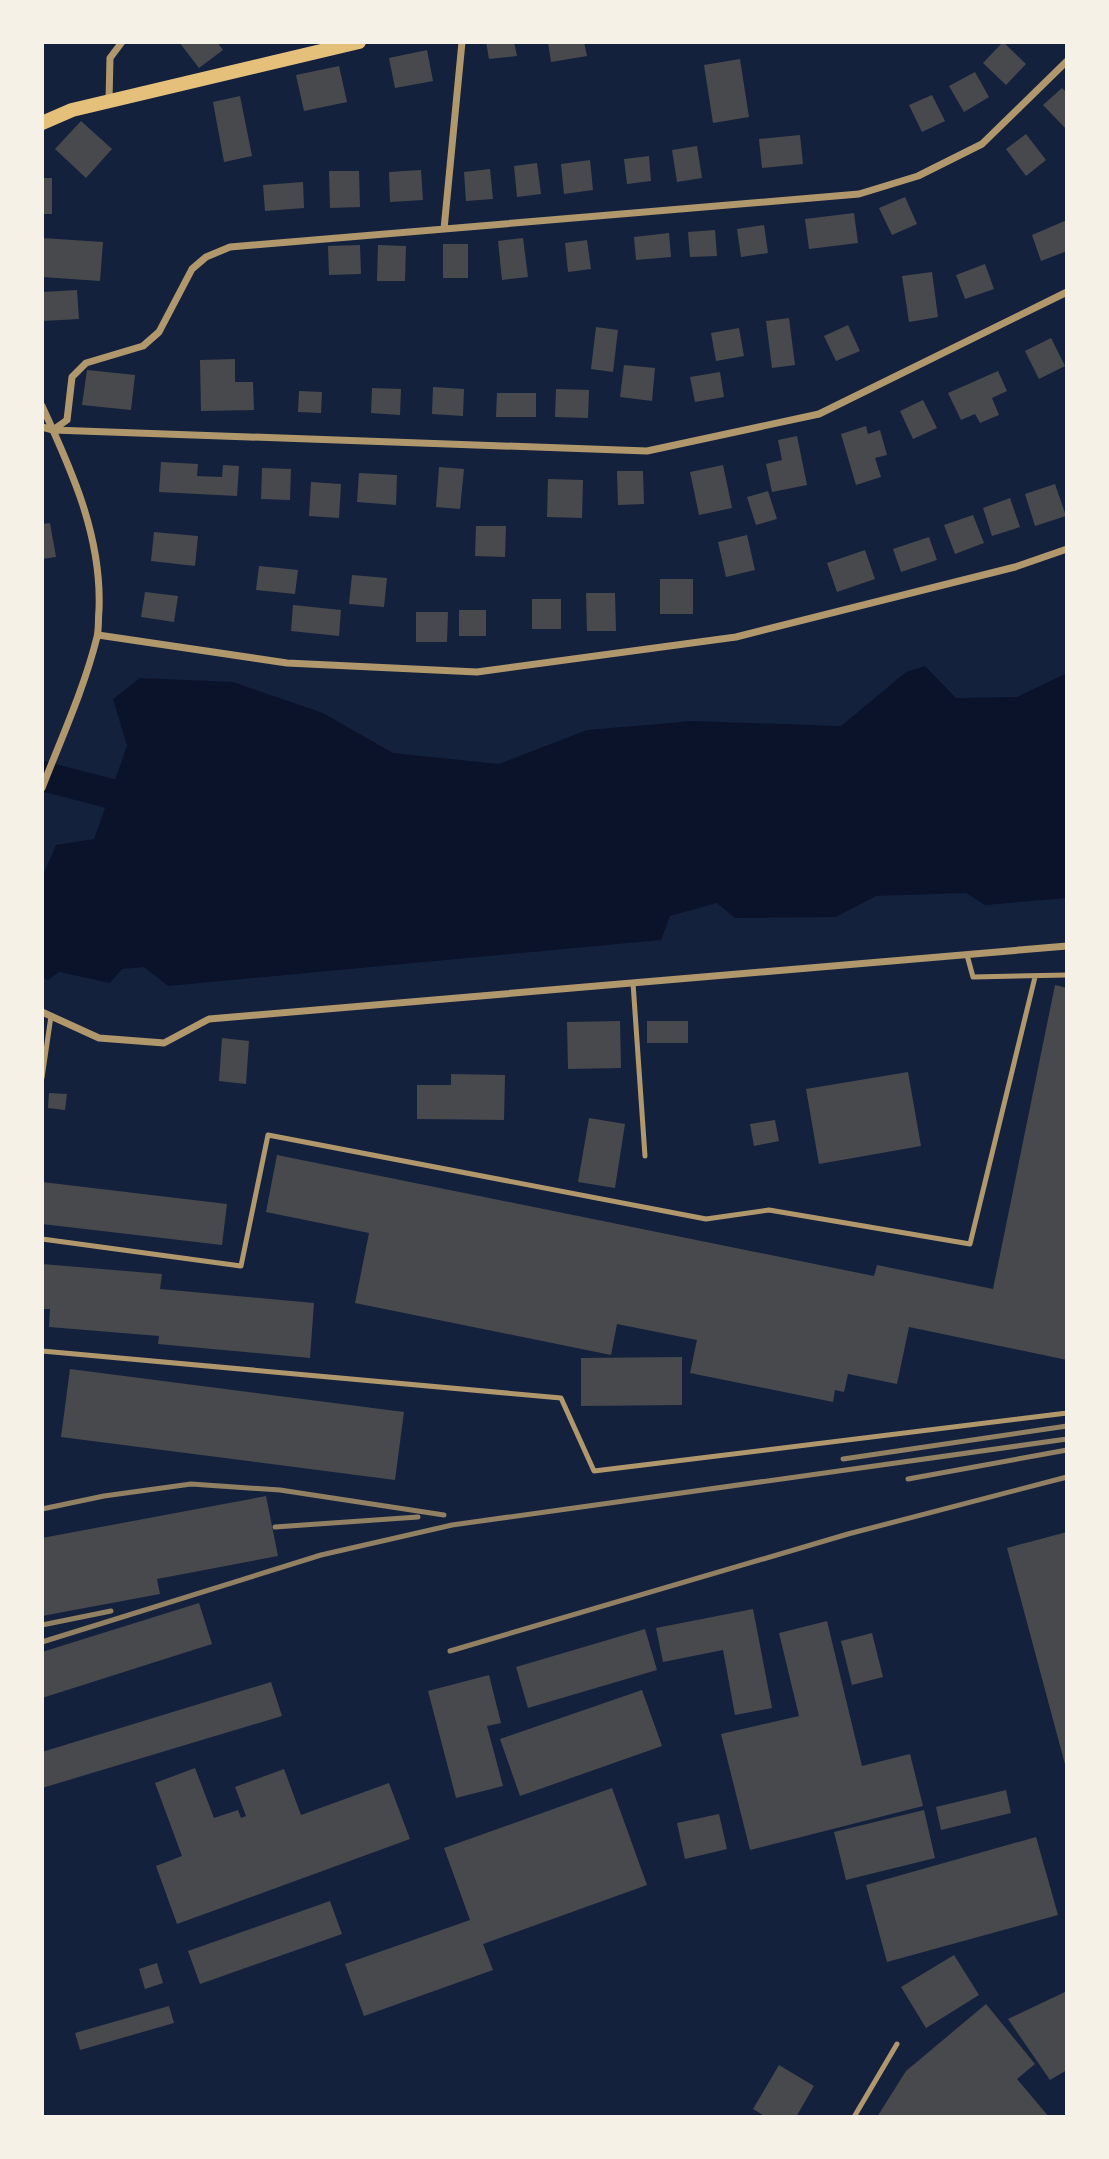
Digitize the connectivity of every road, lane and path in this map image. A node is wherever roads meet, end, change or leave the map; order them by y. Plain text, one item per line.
1 (122, 42) edge
2 (359, 42) edge
3 (462, 42) edge
4 (1067, 61) edge
5 (109, 101) junction
6 (42, 123) edge
7 (444, 229) junction
8 (1067, 292) edge
9 (42, 406) edge
10 (42, 427) edge
11 (53, 430) junction
12 (1067, 549) edge
13 (97, 635) junction
14 (42, 788) edge
15 (1067, 946) edge
16 (967, 954) junction
17 (1067, 975) edge
18 (1035, 977) junction
19 (634, 983) junction
20 (42, 1012) edge
21 (51, 1016) junction
22 (42, 1078) edge
23 (645, 1156) dead end
24 (42, 1239) edge
25 (42, 1351) edge
26 (1067, 1413) edge
27 (897, 2044) dead end
28 (854, 2117) edge

1 - 5 street
2 - 5 main road
3 - 7 street
4 - 7 street
5 - 6 main road
7 - 11 street
8 - 11 street
9 - 11 street
10 - 11 street
11 - 13 street
12 - 13 street
13 - 14 street
15 - 16 street
16 - 18 lane
16 - 19 street
17 - 18 lane
18 - 24 lane
19 - 21 street
19 - 23 lane
20 - 21 street
21 - 22 lane
25 - 26 lane
27 - 28 lane

